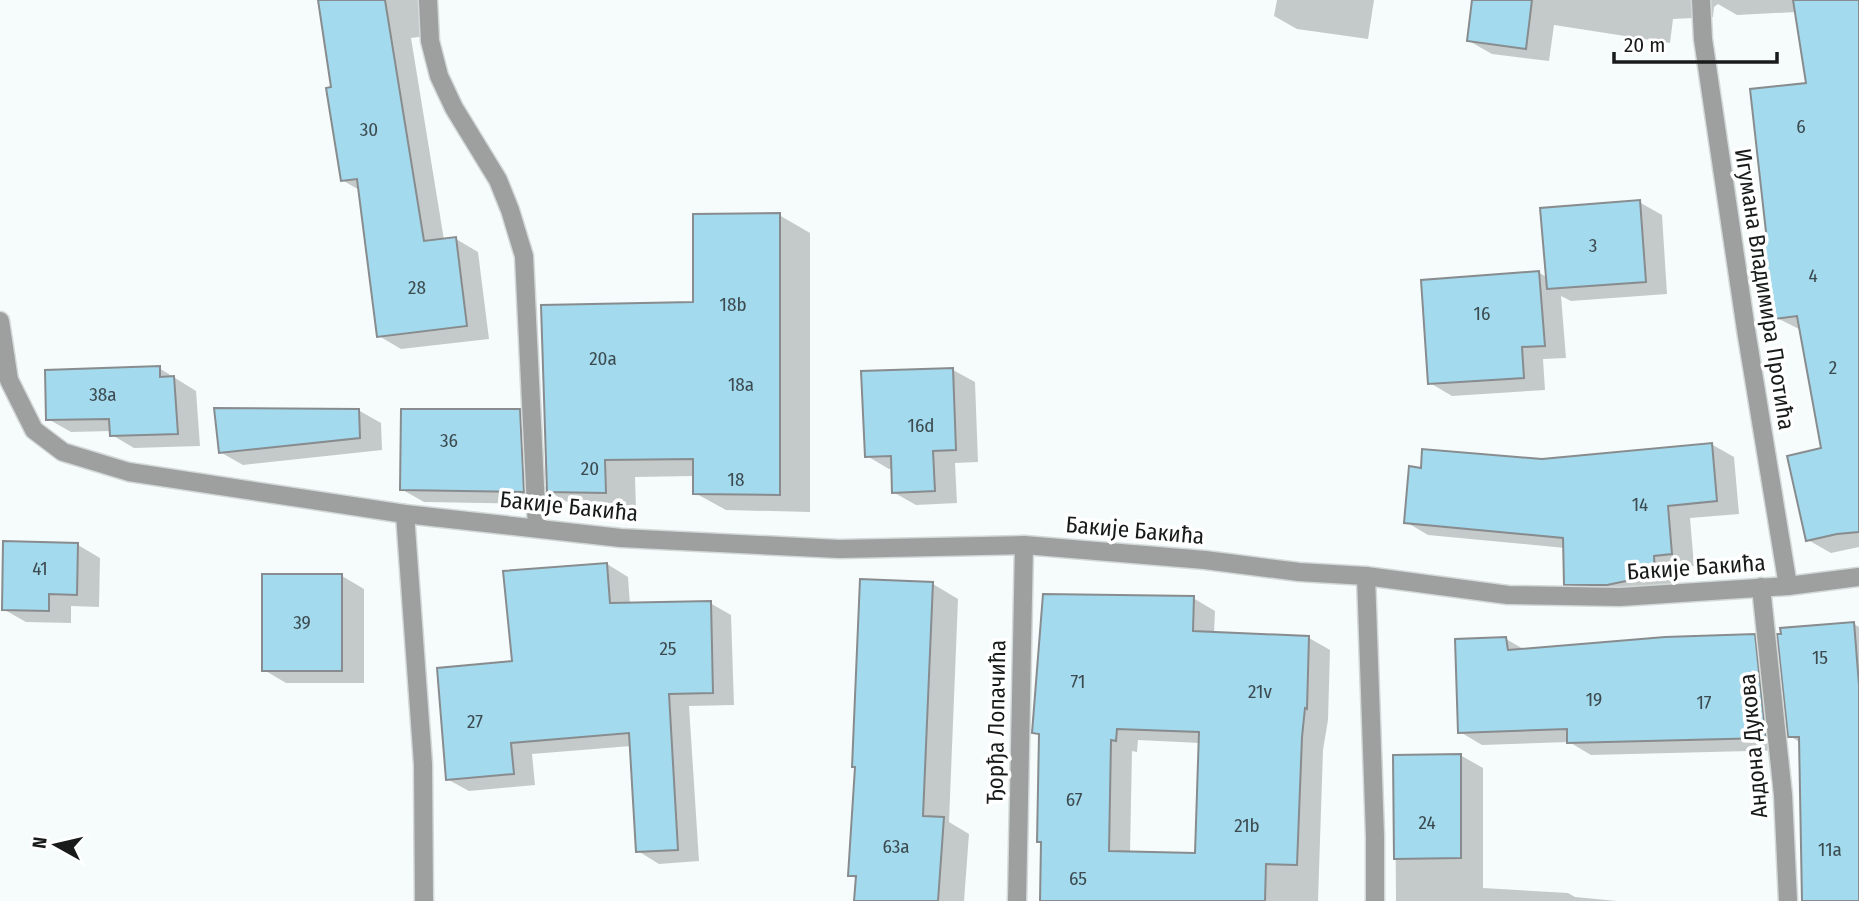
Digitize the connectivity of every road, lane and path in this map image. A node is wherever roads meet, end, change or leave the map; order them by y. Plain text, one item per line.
1 (428, 0) edge
2 (1701, 0) edge
3 (0, 321) edge
4 (405, 514) junction
5 (537, 528) junction
6 (1024, 545) junction
7 (1366, 576) junction
8 (1859, 577) edge
9 (1788, 586) junction
10 (1761, 587) junction
11 (424, 901) edge
12 (1017, 901) edge
13 (1375, 901) edge
14 (1788, 901) edge

1 - 5 street
2 - 9 street, Игумана Владимира Протића
3 - 4 street, Бакије Бакића
4 - 5 street, Бакије Бакића
4 - 11 street
5 - 6 street, Бакије Бакића
6 - 7 street, Бакије Бакића
6 - 12 street, Ђорђа Лопачића
7 - 10 street, Бакије Бакића
7 - 13 street
8 - 9 street, Бакије Бакића
9 - 10 street, Бакије Бакића
10 - 14 street, Андона Дукова

